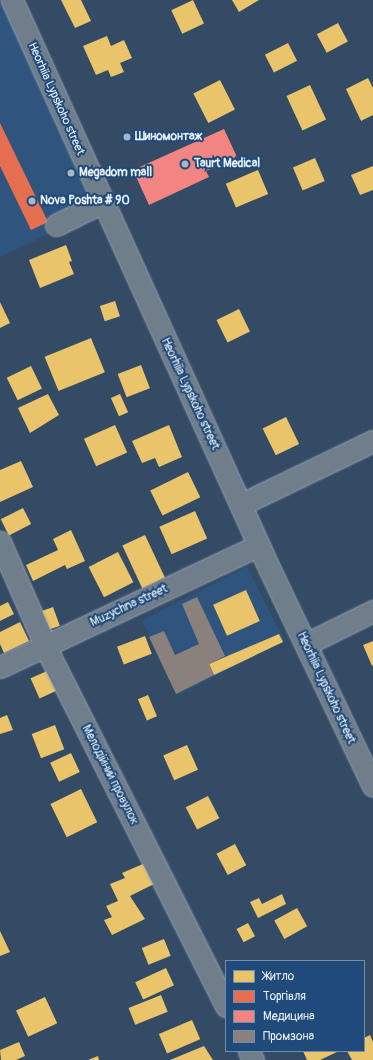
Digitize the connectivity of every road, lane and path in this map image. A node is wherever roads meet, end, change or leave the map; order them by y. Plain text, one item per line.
1 (12, 0) edge
2 (0, 6) edge
3 (103, 202) junction
4 (56, 225) dead end
5 (373, 441) edge
6 (242, 504) junction
7 (0, 542) edge
8 (259, 545) junction
9 (373, 611) edge
10 (306, 644) junction
11 (45, 646) junction
12 (0, 667) edge
13 (373, 786) edge
14 (225, 1004) edge

1 - 2 street
1 - 3 street, Heorhiia Lypskoho street
3 - 4 street
3 - 6 street, Heorhiia Lypskoho street
5 - 6 street
6 - 8 street, Heorhiia Lypskoho street
7 - 11 street, Мелодійний провулок
8 - 10 street, Heorhiia Lypskoho street
8 - 11 street, Muzychna street
9 - 10 street
10 - 13 street, Heorhiia Lypskoho street
11 - 12 street, Muzychna street
11 - 14 street, Мелодійний провулок

